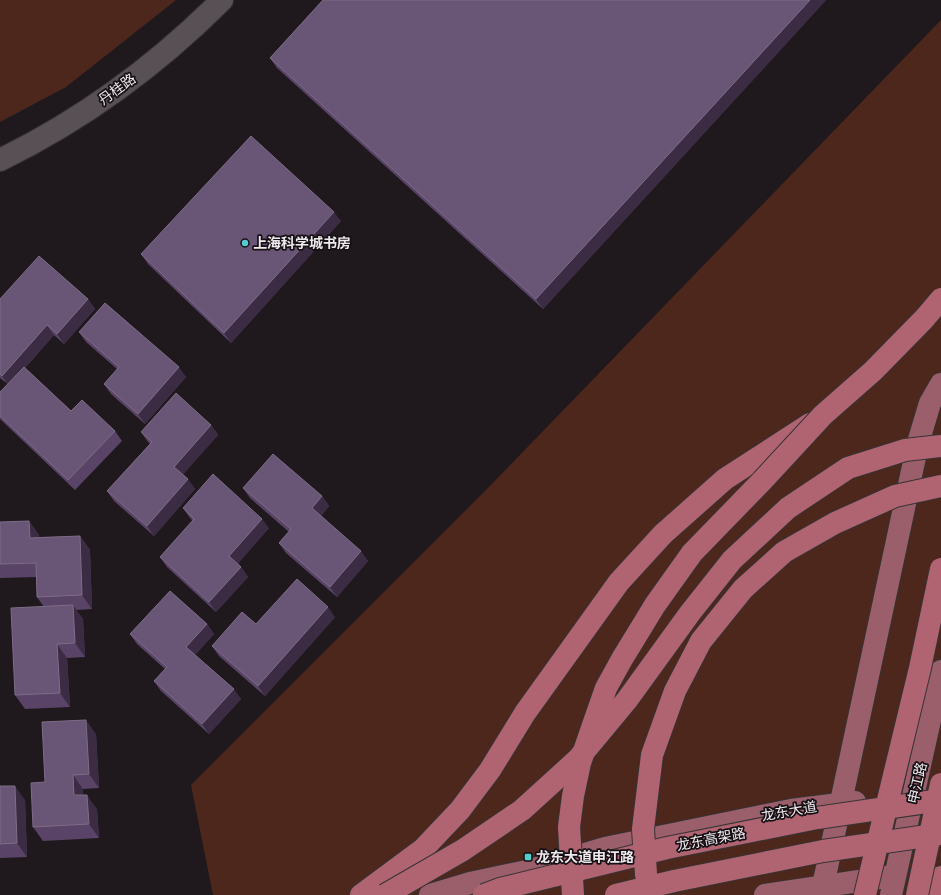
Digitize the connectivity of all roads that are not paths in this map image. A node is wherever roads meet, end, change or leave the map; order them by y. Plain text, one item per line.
1 (208, 0) edge
2 (222, 0) edge
3 (0, 148) edge
4 (0, 160) edge
5 (941, 299) edge
6 (941, 384) edge
7 (823, 415) junction
8 (941, 446) edge
9 (941, 486) edge
10 (941, 569) edge
11 (941, 671) edge
12 (941, 784) edge
13 (941, 790) edge
14 (914, 794) junction
15 (941, 800) edge
16 (841, 803) junction
17 (941, 834) edge
18 (941, 868) edge
19 (941, 877) edge
20 (893, 885) edge
21 (822, 890) edge
22 (361, 895) edge
23 (385, 895) edge
24 (430, 895) edge
25 (484, 895) edge
26 (573, 895) edge
27 (616, 895) edge
28 (650, 895) edge
29 (765, 895) edge
30 (865, 895) edge
31 (917, 895) edge
32 (937, 895) edge

1 - 3 street, 丹桂路
2 - 4 street, 丹桂路
5 - 7 highway, bridge
6 - 16 main road
7 - 22 highway, bridge
7 - 26 highway, bridge
8 - 23 highway, bridge
9 - 28 highway, bridge
10 - 30 highway, bridge
11 - 14 main road, 申江路
12 - 31 highway, bridge
13 - 14 main road, 龙东大道
14 - 16 main road, 龙东大道
14 - 20 main road, 申江路
15 - 25 highway, 龙东高架路, bridge
16 - 21 main road
16 - 24 main road, 龙东大道
17 - 27 highway, bridge
18 - 20 main road
19 - 32 highway
20 - 21 main road
21 - 29 main road

